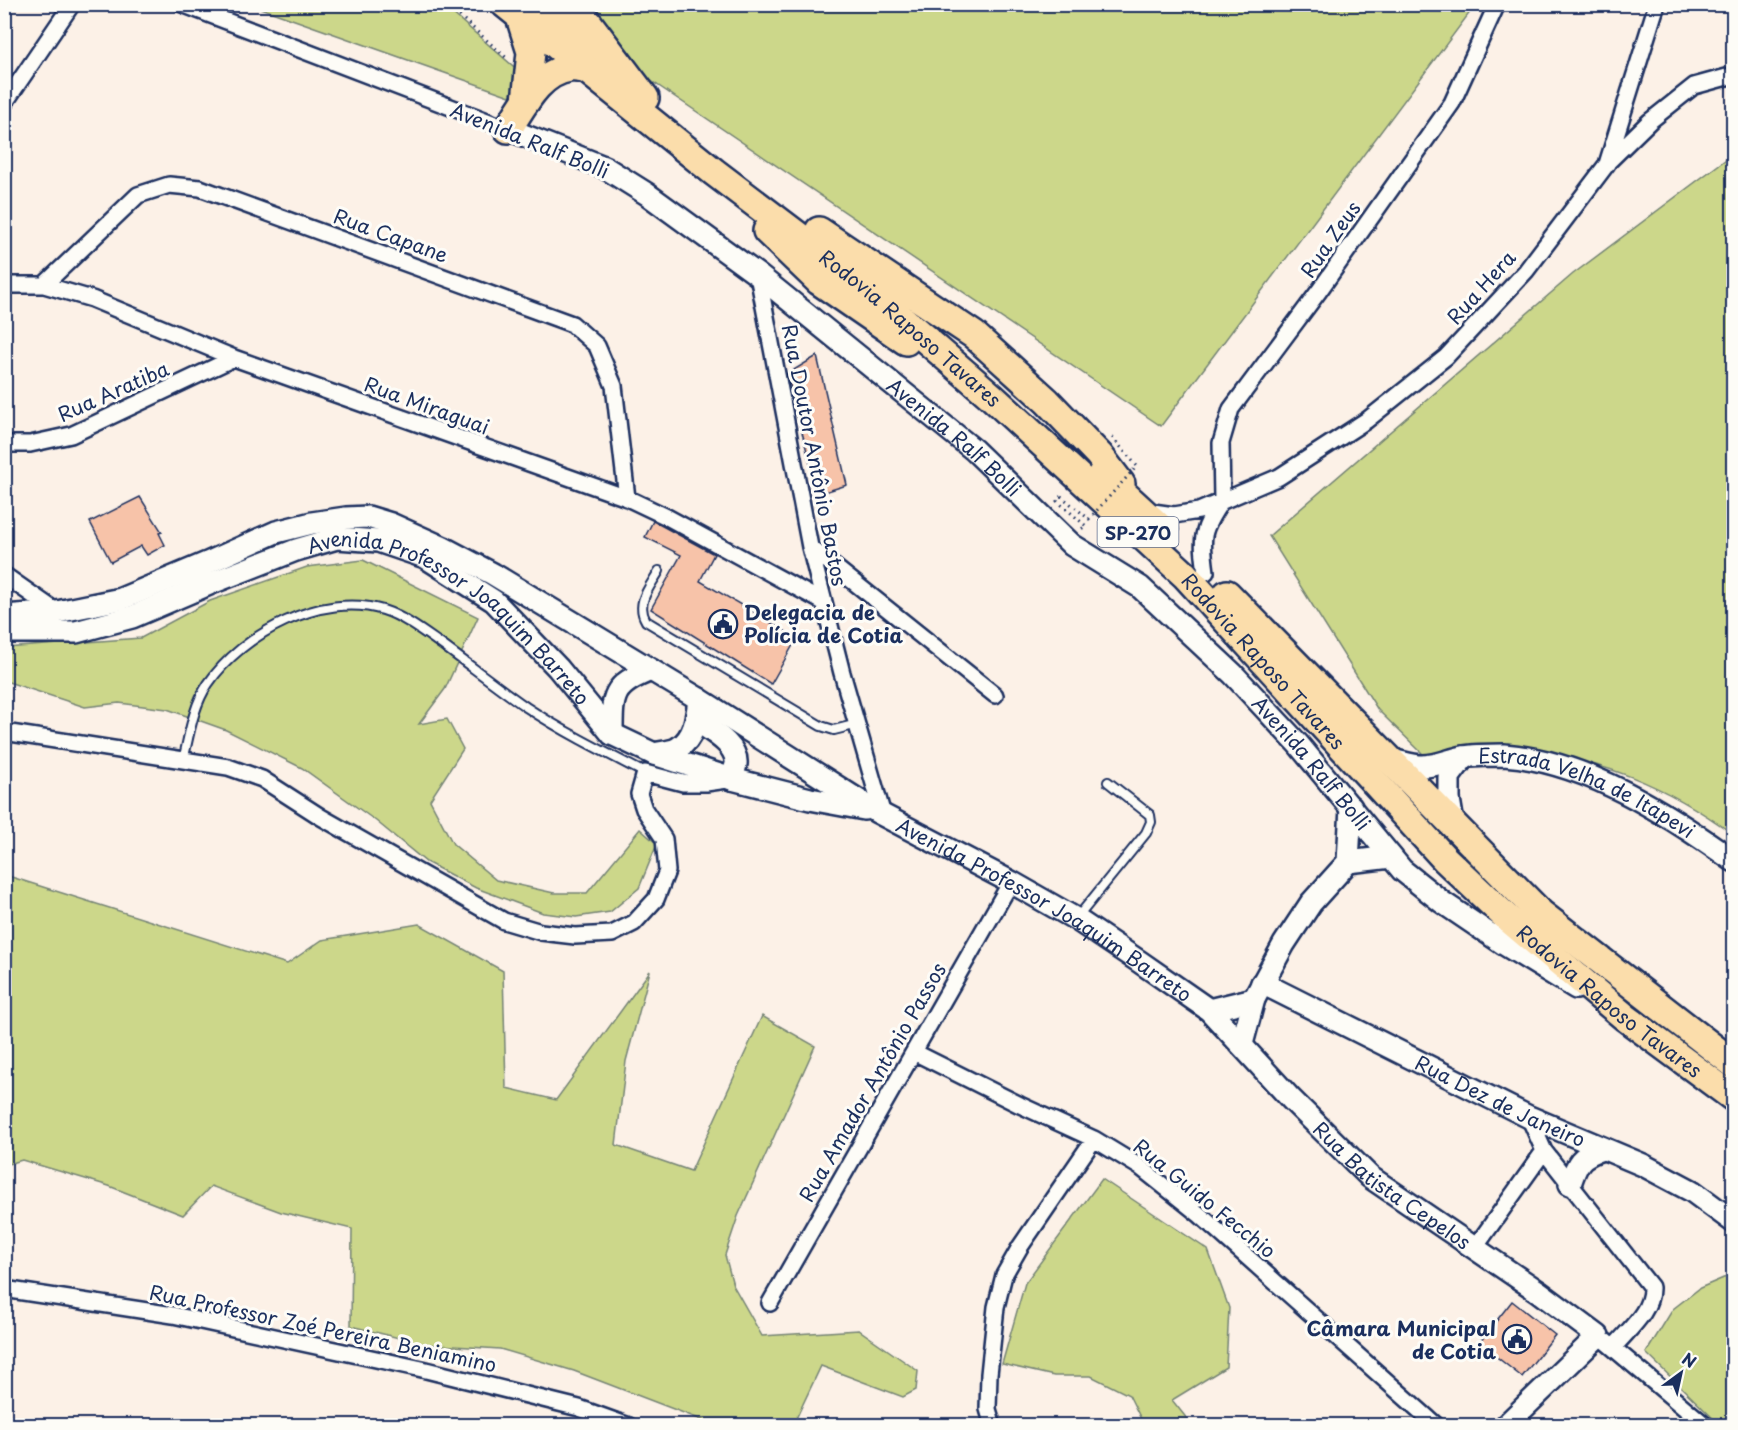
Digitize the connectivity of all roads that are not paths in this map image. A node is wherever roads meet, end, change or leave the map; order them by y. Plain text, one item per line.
1 (72, 4) edge
2 (182, 4) edge
3 (574, 4) edge
4 (1497, 4) edge
5 (1657, 4) edge
6 (522, 9) edge
7 (588, 70) junction
8 (1734, 75) edge
9 (528, 89) junction
10 (645, 98) junction
11 (4, 104) edge
12 (508, 129) junction
13 (1607, 164) junction
14 (758, 274) junction
15 (4, 285) edge
16 (44, 285) junction
17 (234, 358) junction
18 (4, 444) edge
19 (627, 498) junction
20 (1222, 500) junction
21 (1138, 506) junction
22 (810, 547) junction
23 (659, 571) dead end
24 (1206, 572) junction
25 (4, 575) edge
26 (823, 602) junction
27 (57, 612) junction
28 (4, 616) edge
29 (4, 632) edge
30 (651, 670) junction
31 (995, 695) dead end
32 (699, 699) junction
33 (697, 721) junction
34 (858, 724) junction
35 (4, 732) edge
36 (612, 734) junction
37 (1464, 757) junction
38 (1392, 760) junction
39 (183, 762) junction
40 (650, 764) junction
41 (732, 779) junction
42 (1108, 782) dead end
43 (1351, 807) junction
44 (880, 814) junction
45 (1453, 823) junction
46 (1391, 857) junction
47 (1734, 861) edge
48 (1348, 862) junction
49 (1011, 882) junction
50 (1076, 920) junction
51 (1258, 991) junction
52 (1209, 1010) junction
53 (1626, 1018) junction
54 (1242, 1044) junction
55 (914, 1052) junction
56 (1734, 1064) edge
57 (1734, 1098) edge
58 (1530, 1117) junction
59 (1094, 1139) junction
60 (1602, 1149) junction
61 (1544, 1151) junction
62 (1570, 1184) junction
63 (1734, 1222) edge
64 (1474, 1249) junction
65 (4, 1289) edge
66 (770, 1303) dead end
67 (1606, 1341) junction
68 (628, 1425) edge
69 (993, 1425) edge
70 (1437, 1425) edge
71 (1505, 1425) edge
72 (1706, 1425) edge

1 - 11 street
2 - 12 street, Avenida Ralf Bolli
3 - 10 highway
4 - 20 street, Rua Zeus
5 - 13 street, Rua Hera
6 - 7 highway
6 - 9 highway
6 - 10 highway, Rodovia Raposo Tavares / SP-270
7 - 9 highway
7 - 53 highway, Rodovia Raposo Tavares / SP-270
8 - 13 street
9 - 12 highway
10 - 21 highway, Rodovia Raposo Tavares / SP-270
12 - 14 main road, Avenida Ralf Bolli
13 - 20 street, Rua Hera
14 - 22 street, Rua Doutor Antônio Bastos
14 - 43 main road, Avenida Ralf Bolli
15 - 16 street, Rua Miraguai
16 - 17 street, Rua Miraguai
16 - 19 street, Rua Capane
17 - 18 street, Rua Aratiba
17 - 19 street, Rua Miraguai
19 - 26 street, Rua Miraguai
20 - 21 street, Rua Hera
20 - 24 street
21 - 24 highway, Rodovia Raposo Tavares / SP-270
22 - 26 street, Rua Doutor Antônio Bastos
22 - 31 street
23 - 34 lane
24 - 38 highway, Rodovia Raposo Tavares / SP-270
25 - 27 street
26 - 34 street, Rua Doutor Antônio Bastos
27 - 28 main road, Avenida Professor Joaquim Barreto
27 - 30 main road, Avenida Professor Joaquim Barreto
29 - 36 main road, Avenida Professor Joaquim Barreto
30 - 32 main road, Avenida Professor Joaquim Barreto
30 - 36 main road
32 - 33 main road
32 - 44 main road, Avenida Professor Joaquim Barreto
33 - 40 main road
33 - 41 main road
34 - 44 street, Rua Doutor Antônio Bastos
35 - 39 street
36 - 40 main road, Avenida Professor Joaquim Barreto
37 - 38 main road, Estrada Velha de Itapevi
37 - 45 main road, Estrada Velha de Itapevi
37 - 47 main road, Estrada Velha de Itapevi
38 - 45 highway, Rodovia Raposo Tavares / SP-270
39 - 40 lane
39 - 40 street
40 - 41 main road, Avenida Professor Joaquim Barreto
41 - 44 main road, Avenida Professor Joaquim Barreto
42 - 50 lane
43 - 46 main road, Avenida Ralf Bolli
43 - 48 main road
44 - 49 main road, Avenida Professor Joaquim Barreto
45 - 56 highway, Rodovia Raposo Tavares / SP-270
46 - 48 main road
46 - 53 main road, Avenida Ralf Bolli
48 - 51 main road
49 - 50 main road, Avenida Professor Joaquim Barreto
49 - 55 street, Rua Amador Antônio Passos
50 - 52 main road, Avenida Professor Joaquim Barreto
51 - 52 main road
51 - 54 main road
51 - 58 main road, Rua Dez de Janeiro
52 - 54 main road, Rua Batista Cepelos
53 - 57 highway, Rodovia Raposo Tavares / SP-270
54 - 64 main road, Rua Batista Cepelos
55 - 59 street, Rua Guido Fecchio
55 - 66 street, Rua Amador Antônio Passos
58 - 60 main road, Rua Dez de Janeiro
58 - 61 street
59 - 69 street
59 - 70 street, Rua Guido Fecchio
60 - 62 main road
60 - 63 main road, Rua Dez de Janeiro
61 - 62 street
61 - 64 street
62 - 67 street
64 - 67 main road, Rua Batista Cepelos
65 - 68 street, Rua Professor Zoé Pereira Beniamino
67 - 71 main road
67 - 72 street

